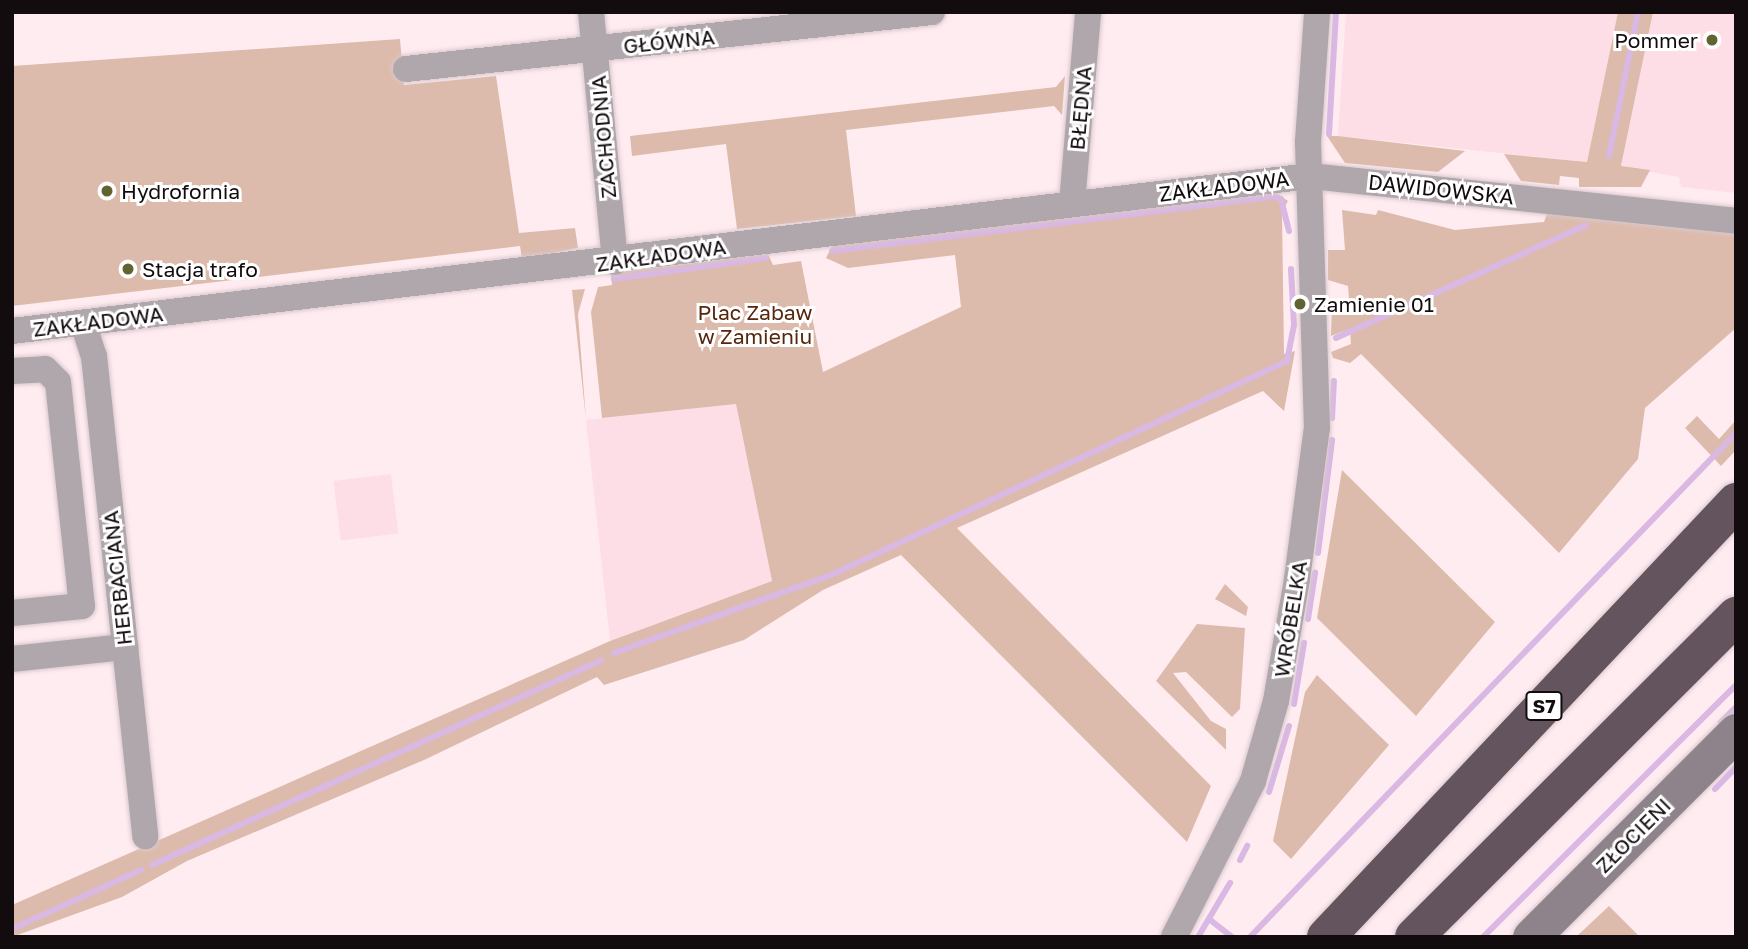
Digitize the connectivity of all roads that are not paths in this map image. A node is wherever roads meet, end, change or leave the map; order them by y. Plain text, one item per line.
1 (591, 12) edge
2 (932, 12) edge
3 (1088, 12) edge
4 (1317, 12) edge
5 (595, 50) junction
6 (406, 69) dead end
7 (1310, 176) junction
8 (1072, 204) junction
9 (1736, 220) edge
10 (615, 262) junction
11 (83, 323) junction
12 (12, 331) edge
13 (12, 371) edge
14 (1736, 502) edge
15 (12, 613) edge
16 (1736, 616) edge
17 (125, 647) junction
18 (12, 659) edge
19 (1736, 732) edge
20 (145, 836) dead end
21 (1174, 937) edge
22 (1326, 937) edge
23 (1414, 937) edge
24 (1531, 937) edge

1 - 5 street, ZACHODNIA
2 - 5 street, GŁÓWNA
3 - 8 street, BŁĘDNA
4 - 7 street
5 - 6 street, GŁÓWNA
5 - 10 street, ZACHODNIA
7 - 8 street, ZAKŁADOWA
7 - 9 street, DAWIDOWSKA
7 - 21 street, WRÓBELKA
8 - 10 street, ZAKŁADOWA
10 - 11 street, ZAKŁADOWA
11 - 12 street, ZAKŁADOWA
11 - 17 street, HERBACIANA
13 - 15 street
14 - 22 highway, S7
16 - 23 highway
17 - 18 street
17 - 20 street, HERBACIANA
19 - 24 street, ZŁOCIENI

